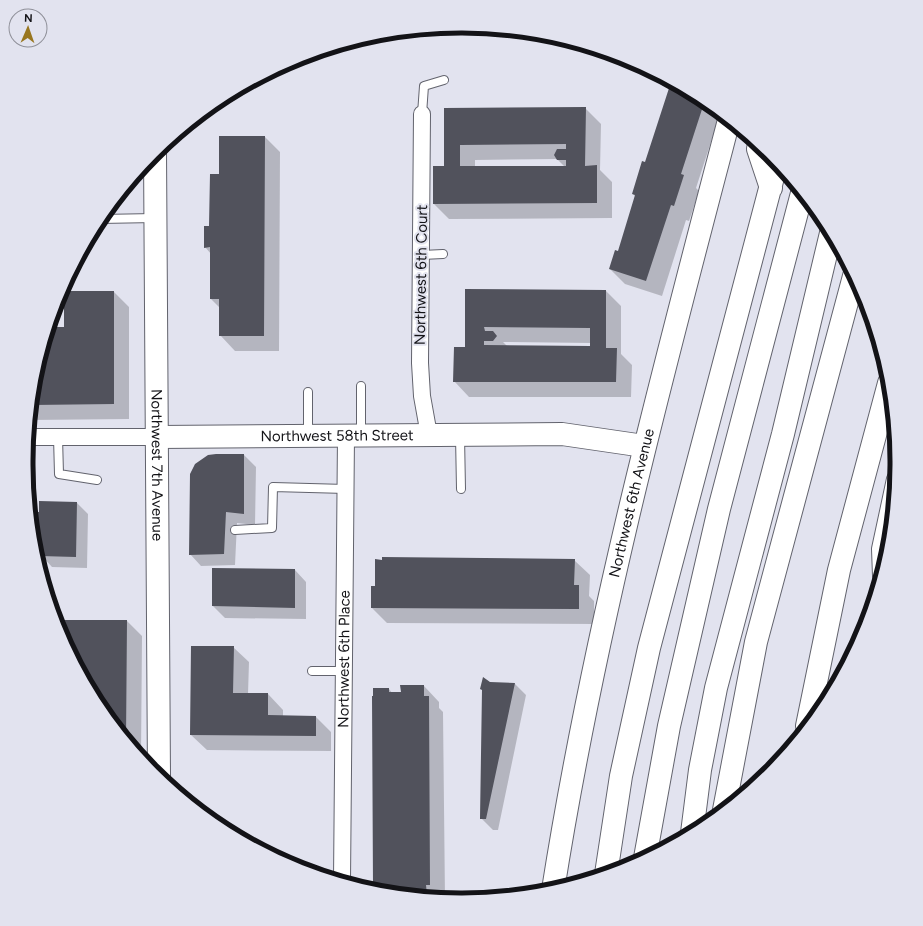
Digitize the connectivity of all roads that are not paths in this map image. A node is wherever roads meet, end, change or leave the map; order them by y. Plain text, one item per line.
1 (444, 80) dead end
2 (422, 114) joint
3 (727, 126) edge
4 (760, 155) edge
5 (155, 163) edge
6 (775, 170) edge
7 (771, 188) junction
8 (800, 200) edge
9 (156, 218) junction
10 (108, 219) edge
11 (829, 241) edge
12 (443, 254) dead end
13 (422, 255) junction
14 (852, 285) edge
15 (361, 386) dead end
16 (308, 392) dead end
17 (885, 398) edge
18 (429, 435) junction
19 (460, 435) junction
20 (308, 436) junction
21 (354, 436) junction
22 (34, 437) edge
23 (58, 437) junction
24 (158, 437) junction
25 (644, 446) junction
26 (97, 480) dead end
27 (346, 489) junction
28 (461, 489) dead end
29 (886, 523) edge
30 (236, 530) dead end
31 (880, 555) edge
32 (312, 671) dead end
33 (344, 671) junction
34 (809, 714) edge
35 (159, 767) edge
36 (726, 801) edge
37 (693, 825) edge
38 (646, 851) edge
39 (607, 867) edge
40 (342, 875) edge
41 (554, 883) edge

1 - 2 lane
2 - 13 street, Northwest 6th Court
3 - 25 main road, Northwest 6th Avenue
4 - 7 main road
5 - 9 main road, Northwest 7th Avenue
6 - 7 main road
7 - 39 main road
8 - 38 main road
9 - 10 lane
9 - 24 main road, Northwest 7th Avenue
11 - 37 main road
12 - 13 lane
13 - 18 street, Northwest 6th Court
14 - 36 main road
15 - 21 lane
16 - 20 lane
17 - 34 main road
18 - 19 main road, Northwest 58th Street
18 - 21 main road, Northwest 58th Street
19 - 25 main road, Northwest 58th Street
19 - 28 lane
20 - 21 main road, Northwest 58th Street
20 - 24 main road, Northwest 58th Street
21 - 27 street, Northwest 6th Place
22 - 23 street, Northwest 58th Street
23 - 24 street, Northwest 58th Street
23 - 26 lane
24 - 35 main road, Northwest 7th Avenue
25 - 41 main road, Northwest 6th Avenue
27 - 30 lane
27 - 33 street, Northwest 6th Place
29 - 31 street
32 - 33 lane
33 - 40 street, Northwest 6th Place

